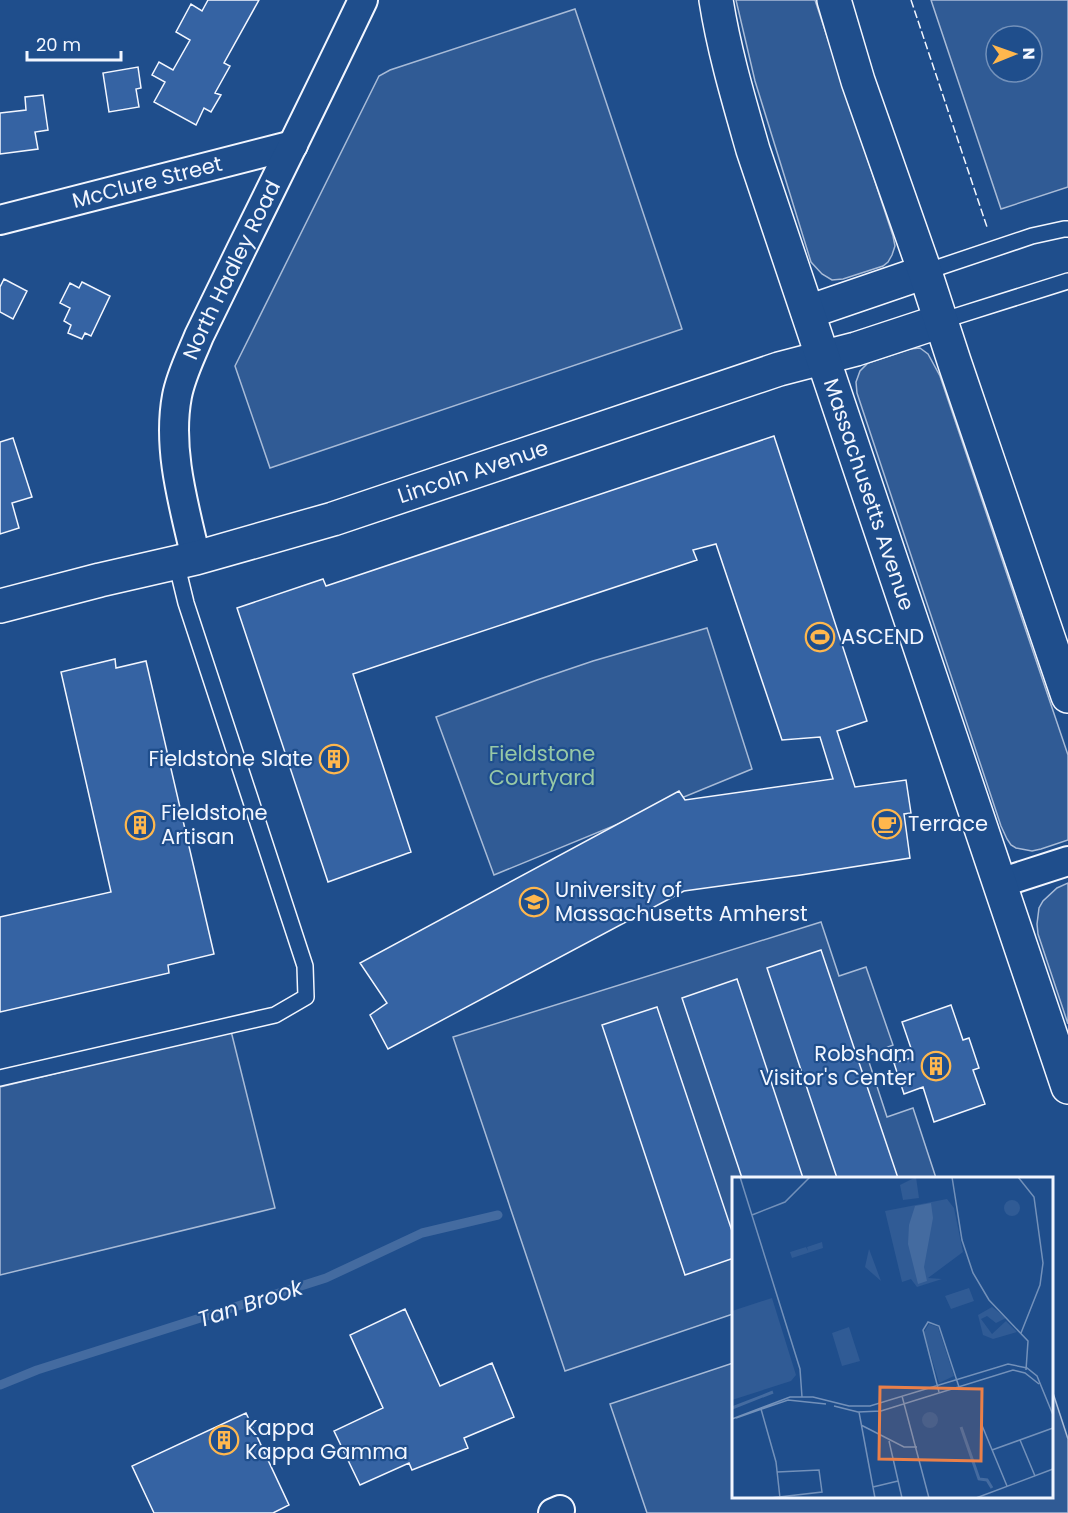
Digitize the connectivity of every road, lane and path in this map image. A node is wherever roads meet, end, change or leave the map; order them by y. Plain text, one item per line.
1 (363, 0) edge
2 (716, 0) edge
3 (834, 0) edge
4 (293, 145) junction
5 (0, 220) edge
6 (1068, 229) edge
7 (925, 272) junction
8 (1068, 280) edge
9 (808, 312) junction
10 (941, 321) junction
11 (823, 357) junction
12 (186, 560) junction
13 (0, 606) edge
14 (1068, 696) edge
15 (1068, 861) edge
16 (1000, 883) junction
17 (0, 1078) edge
18 (1068, 1087) edge

1 - 4 street, North Hadley Road
2 - 9 main road, Massachusetts Avenue
3 - 7 main road
4 - 5 street, McClure Street
4 - 12 street, North Hadley Road
6 - 7 lane
7 - 9 main road
7 - 10 main road
8 - 10 lane
9 - 11 main road, Massachusetts Avenue
10 - 11 main road, Lincoln Avenue
10 - 14 main road
11 - 12 main road, Lincoln Avenue
11 - 16 main road, Massachusetts Avenue
12 - 13 main road, Lincoln Avenue
12 - 17 lane
15 - 16 street
16 - 18 main road, Massachusetts Avenue

